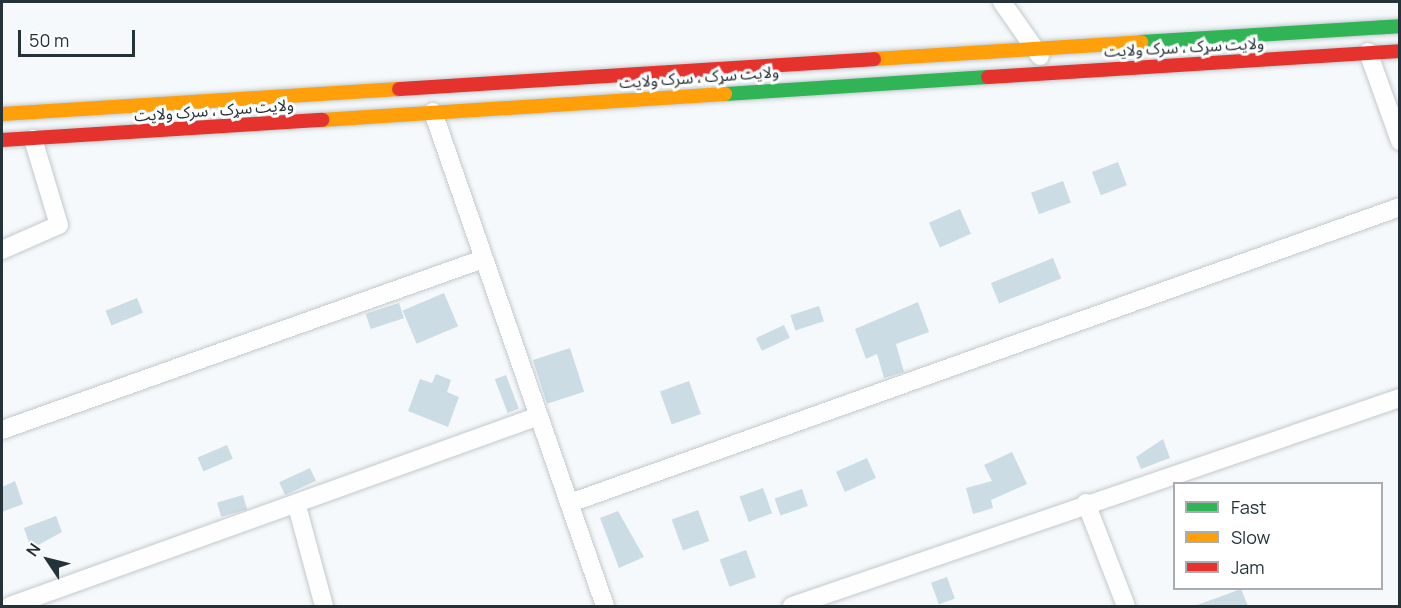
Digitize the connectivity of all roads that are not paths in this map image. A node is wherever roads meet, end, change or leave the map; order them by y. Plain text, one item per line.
1 (1002, 2) edge
2 (1400, 26) edge
3 (1037, 48) junction
4 (1400, 51) edge
5 (1368, 52) junction
6 (1047, 70) junction
7 (433, 112) junction
8 (2, 114) edge
9 (33, 139) junction
10 (2, 140) edge
11 (1400, 141) edge
12 (1400, 207) edge
13 (2, 250) edge
14 (483, 259) junction
15 (1400, 398) edge
16 (537, 417) junction
17 (2, 430) edge
18 (570, 503) junction
19 (1086, 503) junction
20 (297, 506) junction
21 (10, 606) edge
22 (324, 606) edge
23 (605, 606) edge
24 (792, 606) edge
25 (1126, 606) edge

1 - 3 street
2 - 3 main road, ولایت سړک ، سرک ولایت
3 - 6 street
3 - 8 main road, ولایت سړک ، سرک ولایت
4 - 5 main road, ولایت سړک ، سرک ولایت
5 - 6 main road, ولایت سړک ، سرک ولایت
5 - 11 street
6 - 7 main road, ولایت سړک ، سرک ولایت
7 - 9 main road, ولایت سړک ، سرک ولایت
7 - 14 street
9 - 10 main road, ولایت سړک ، سرک ولایت
9 - 13 street
12 - 18 street
14 - 16 street
14 - 17 street
15 - 19 street
16 - 18 street
16 - 20 street
18 - 23 street
19 - 24 street
19 - 25 street
20 - 21 street
20 - 22 street

